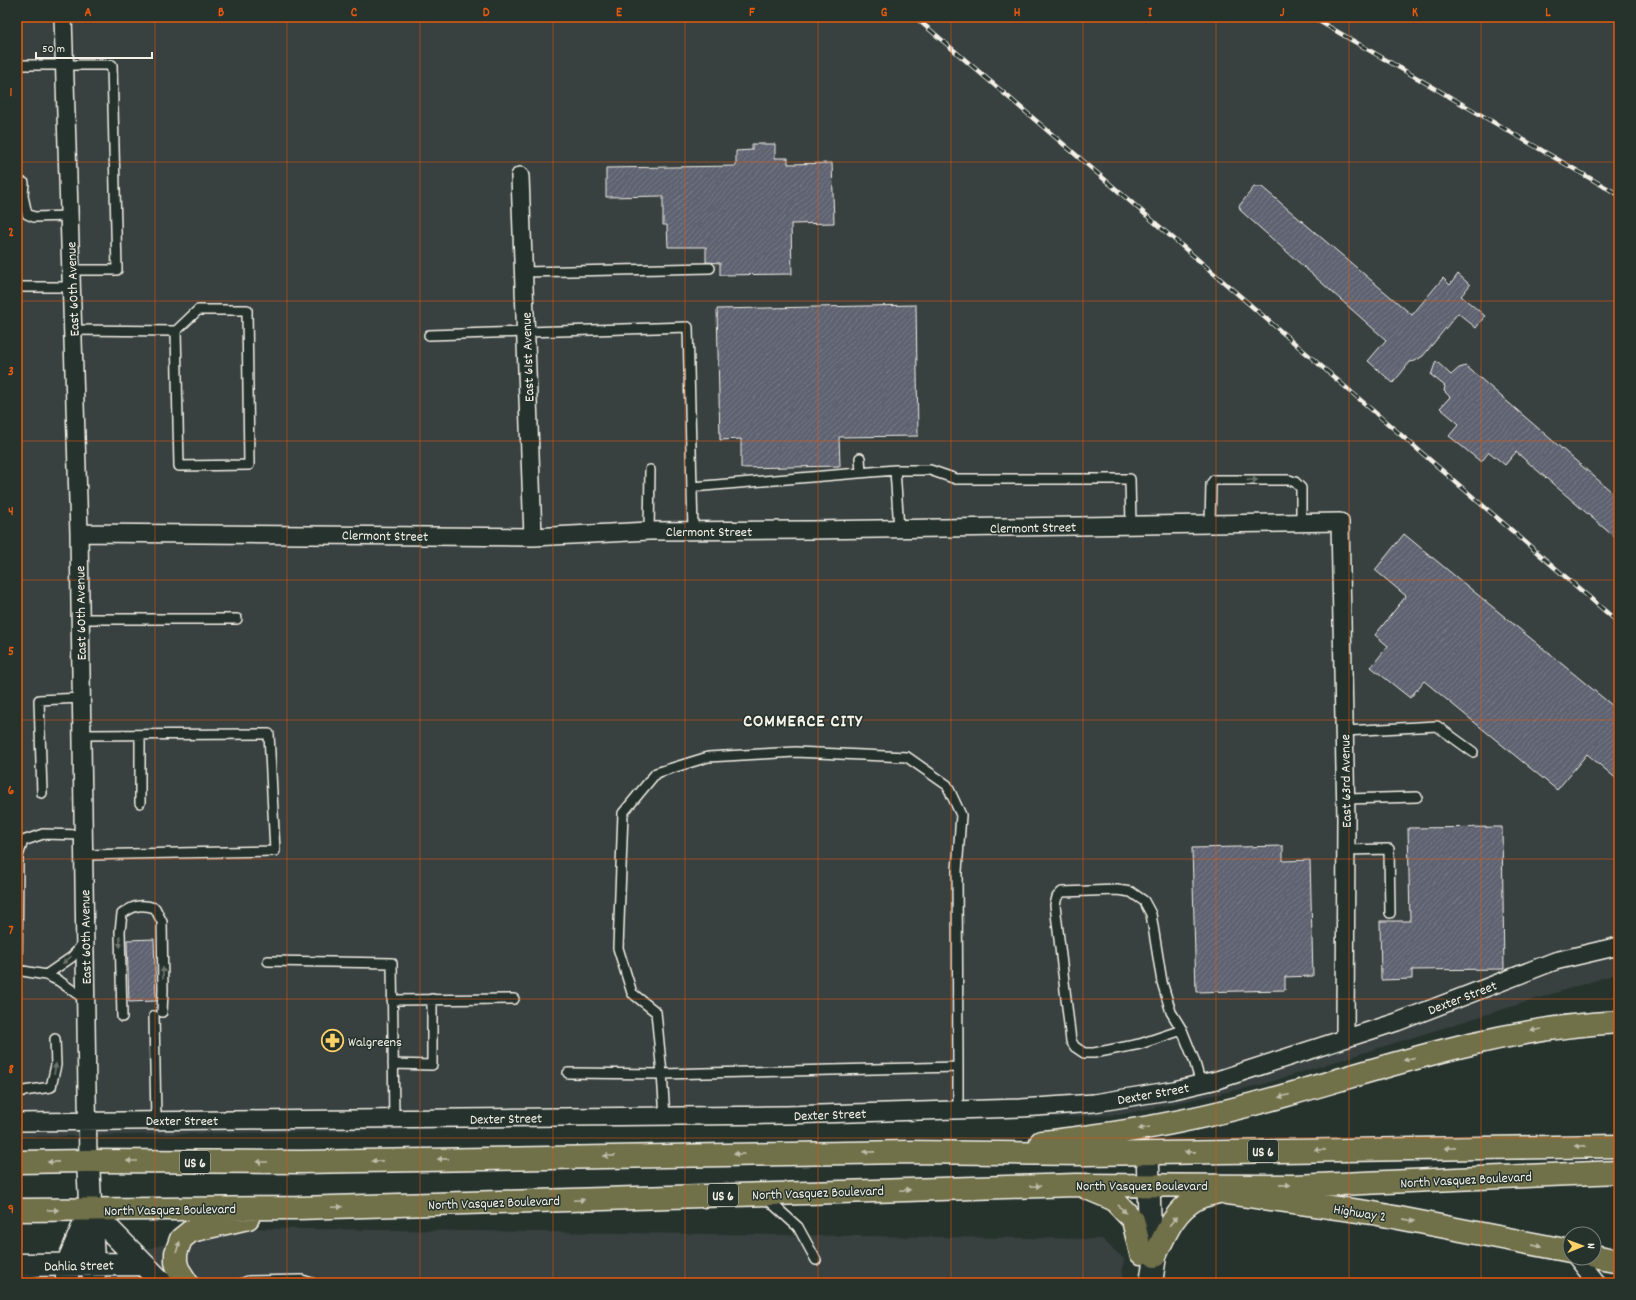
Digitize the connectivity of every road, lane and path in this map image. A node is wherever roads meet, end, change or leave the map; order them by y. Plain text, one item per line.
1 (63, 17) edge
2 (17, 65) edge
3 (65, 65) junction
4 (520, 176) dead end
5 (24, 183) dead end
6 (70, 216) junction
7 (710, 268) dead end
8 (71, 270) junction
9 (524, 272) junction
10 (17, 287) edge
11 (72, 287) junction
12 (73, 330) junction
13 (176, 331) junction
14 (526, 333) junction
15 (429, 336) dead end
16 (860, 458) dead end
17 (650, 470) dead end
18 (895, 470) junction
19 (861, 473) junction
20 (692, 487) junction
21 (1340, 522) joint
22 (1301, 523) junction
23 (1210, 524) junction
24 (1131, 525) junction
25 (899, 529) junction
26 (649, 531) junction
27 (693, 531) junction
28 (79, 533) junction
29 (533, 537) junction
30 (80, 619) junction
31 (237, 619) dead end
32 (81, 698) junction
33 (1344, 731) junction
34 (82, 735) junction
35 (140, 735) junction
36 (1473, 752) dead end
37 (42, 793) dead end
38 (1417, 797) dead end
39 (1346, 799) junction
40 (140, 803) dead end
41 (83, 835) junction
42 (1346, 850) junction
43 (84, 855) junction
44 (1390, 913) dead end
45 (85, 941) junction
46 (1619, 946) edge
47 (268, 961) dead end
48 (46, 974) junction
49 (514, 999) dead end
50 (86, 1000) junction
51 (392, 1000) junction
52 (432, 1000) junction
53 (122, 1017) dead end
54 (1619, 1022) edge
55 (1182, 1030) junction
56 (56, 1039) dead end
57 (1345, 1039) junction
58 (393, 1064) junction
59 (958, 1067) junction
60 (568, 1073) dead end
61 (662, 1074) junction
62 (1201, 1084) junction
63 (17, 1092) edge
64 (958, 1110) junction
65 (665, 1116) junction
66 (394, 1119) junction
67 (88, 1120) junction
68 (156, 1120) junction
69 (17, 1122) edge
70 (1619, 1146) edge
71 (908, 1152) junction
72 (88, 1161) junction
73 (17, 1162) edge
74 (1619, 1172) edge
75 (1148, 1175) junction
76 (1076, 1185) junction
77 (1219, 1192) junction
78 (762, 1194) junction
79 (298, 1208) junction
80 (17, 1210) edge
81 (90, 1210) junction
82 (1149, 1248) junction
83 (1562, 1250) edge
84 (1602, 1258) edge
85 (816, 1260) dead end
86 (1619, 1261) edge
87 (142, 1264) junction
88 (17, 1265) edge
89 (1583, 1266) edge
90 (67, 1274) edge
91 (93, 1274) edge
92 (17, 1279) edge
93 (27, 1283) edge
94 (162, 1283) edge
95 (187, 1283) edge
96 (243, 1283) edge
97 (312, 1283) edge
98 (1137, 1283) edge
99 (1151, 1283) edge
100 (1597, 1283) edge

1 - 3 street, East 60th Avenue
2 - 3 lane
3 - 6 street, East 60th Avenue
3 - 8 lane
4 - 9 street, East 61st Avenue
5 - 6 lane
6 - 8 street, East 60th Avenue
7 - 9 lane
8 - 11 street, East 60th Avenue
9 - 14 street, East 61st Avenue
10 - 11 lane
11 - 12 street, East 60th Avenue
12 - 13 lane
12 - 28 street, East 60th Avenue
13 - 13 lane
14 - 15 lane
14 - 20 lane
14 - 29 street, East 61st Avenue
16 - 19 lane
17 - 26 lane
18 - 19 lane
18 - 24 lane
18 - 25 lane
19 - 20 lane
20 - 27 lane
21 - 22 street, Clermont Street
21 - 33 street, East 63rd Avenue
22 - 23 street, Clermont Street
23 -> 22 lane
23 - 24 street, Clermont Street
24 - 25 street, Clermont Street
25 - 27 street, Clermont Street
26 - 27 street, Clermont Street
26 - 29 street, Clermont Street
28 - 29 street, Clermont Street
28 - 30 street, East 60th Avenue
30 - 31 lane
30 - 32 street, East 60th Avenue
32 - 34 street, East 60th Avenue
32 - 37 lane
33 - 36 lane
33 - 39 street, East 63rd Avenue
34 - 35 lane
34 - 41 street, East 60th Avenue
35 - 40 lane
35 - 43 lane
38 - 39 lane
39 - 42 street, East 63rd Avenue
41 - 43 street, East 60th Avenue
41 - 48 lane
42 - 44 lane
42 - 57 street, East 63rd Avenue
43 - 45 street, East 60th Avenue
45 -> 48 lane
45 - 50 street, East 60th Avenue
46 - 57 street, Dexter Street
47 - 51 lane
48 - 50 lane
49 - 52 lane
50 - 67 street, East 60th Avenue
51 - 52 lane
51 - 58 lane
52 - 58 lane
68 -> 53 lane
54 -> 71 main road
55 - 55 lane
55 - 62 lane
63 -> 56 lane
57 - 62 street, Dexter Street
58 - 66 lane
59 - 61 lane
59 - 61 lane
59 - 64 lane
60 - 61 lane
61 - 65 lane
62 - 64 street, Dexter Street
64 - 65 street, Dexter Street
65 - 66 street, Dexter Street
66 - 68 street, Dexter Street
67 - 68 street, Dexter Street
67 - 69 street, Dexter Street
67 - 72 street, East 60th Avenue
70 -> 71 main road, North Vasquez Boulevard / US 6
71 -> 72 main road, North Vasquez Boulevard / US 6
72 -> 73 main road, North Vasquez Boulevard / US 6
72 - 81 street, East 60th Avenue
75 -> 74 main road, North Vasquez Boulevard / US 6
75 - 76 main road, North Vasquez Boulevard / US 6
75 - 77 main road, Highway 2
75 - 82 street
78 -> 76 main road, North Vasquez Boulevard / US 6
76 -> 82 main road
82 -> 77 main road
77 -> 83 main road, Highway 2
79 -> 78 main road, North Vasquez Boulevard / US 6
78 - 85 lane
79 - 81 main road, North Vasquez Boulevard / US 6
95 -> 79 main road
80 -> 81 main road, North Vasquez Boulevard / US 6
81 - 87 street
81 - 90 street, East 60th Avenue
81 - 91 street, East 60th Avenue
82 - 98 street
82 - 99 street
84 - 86 main road
87 - 91 street, Dahlia Street
87 - 94 street
88 - 90 street, Dahlia Street
89 - 100 street
90 - 91 street, Dahlia Street
92 - 93 street
96 - 97 lane

